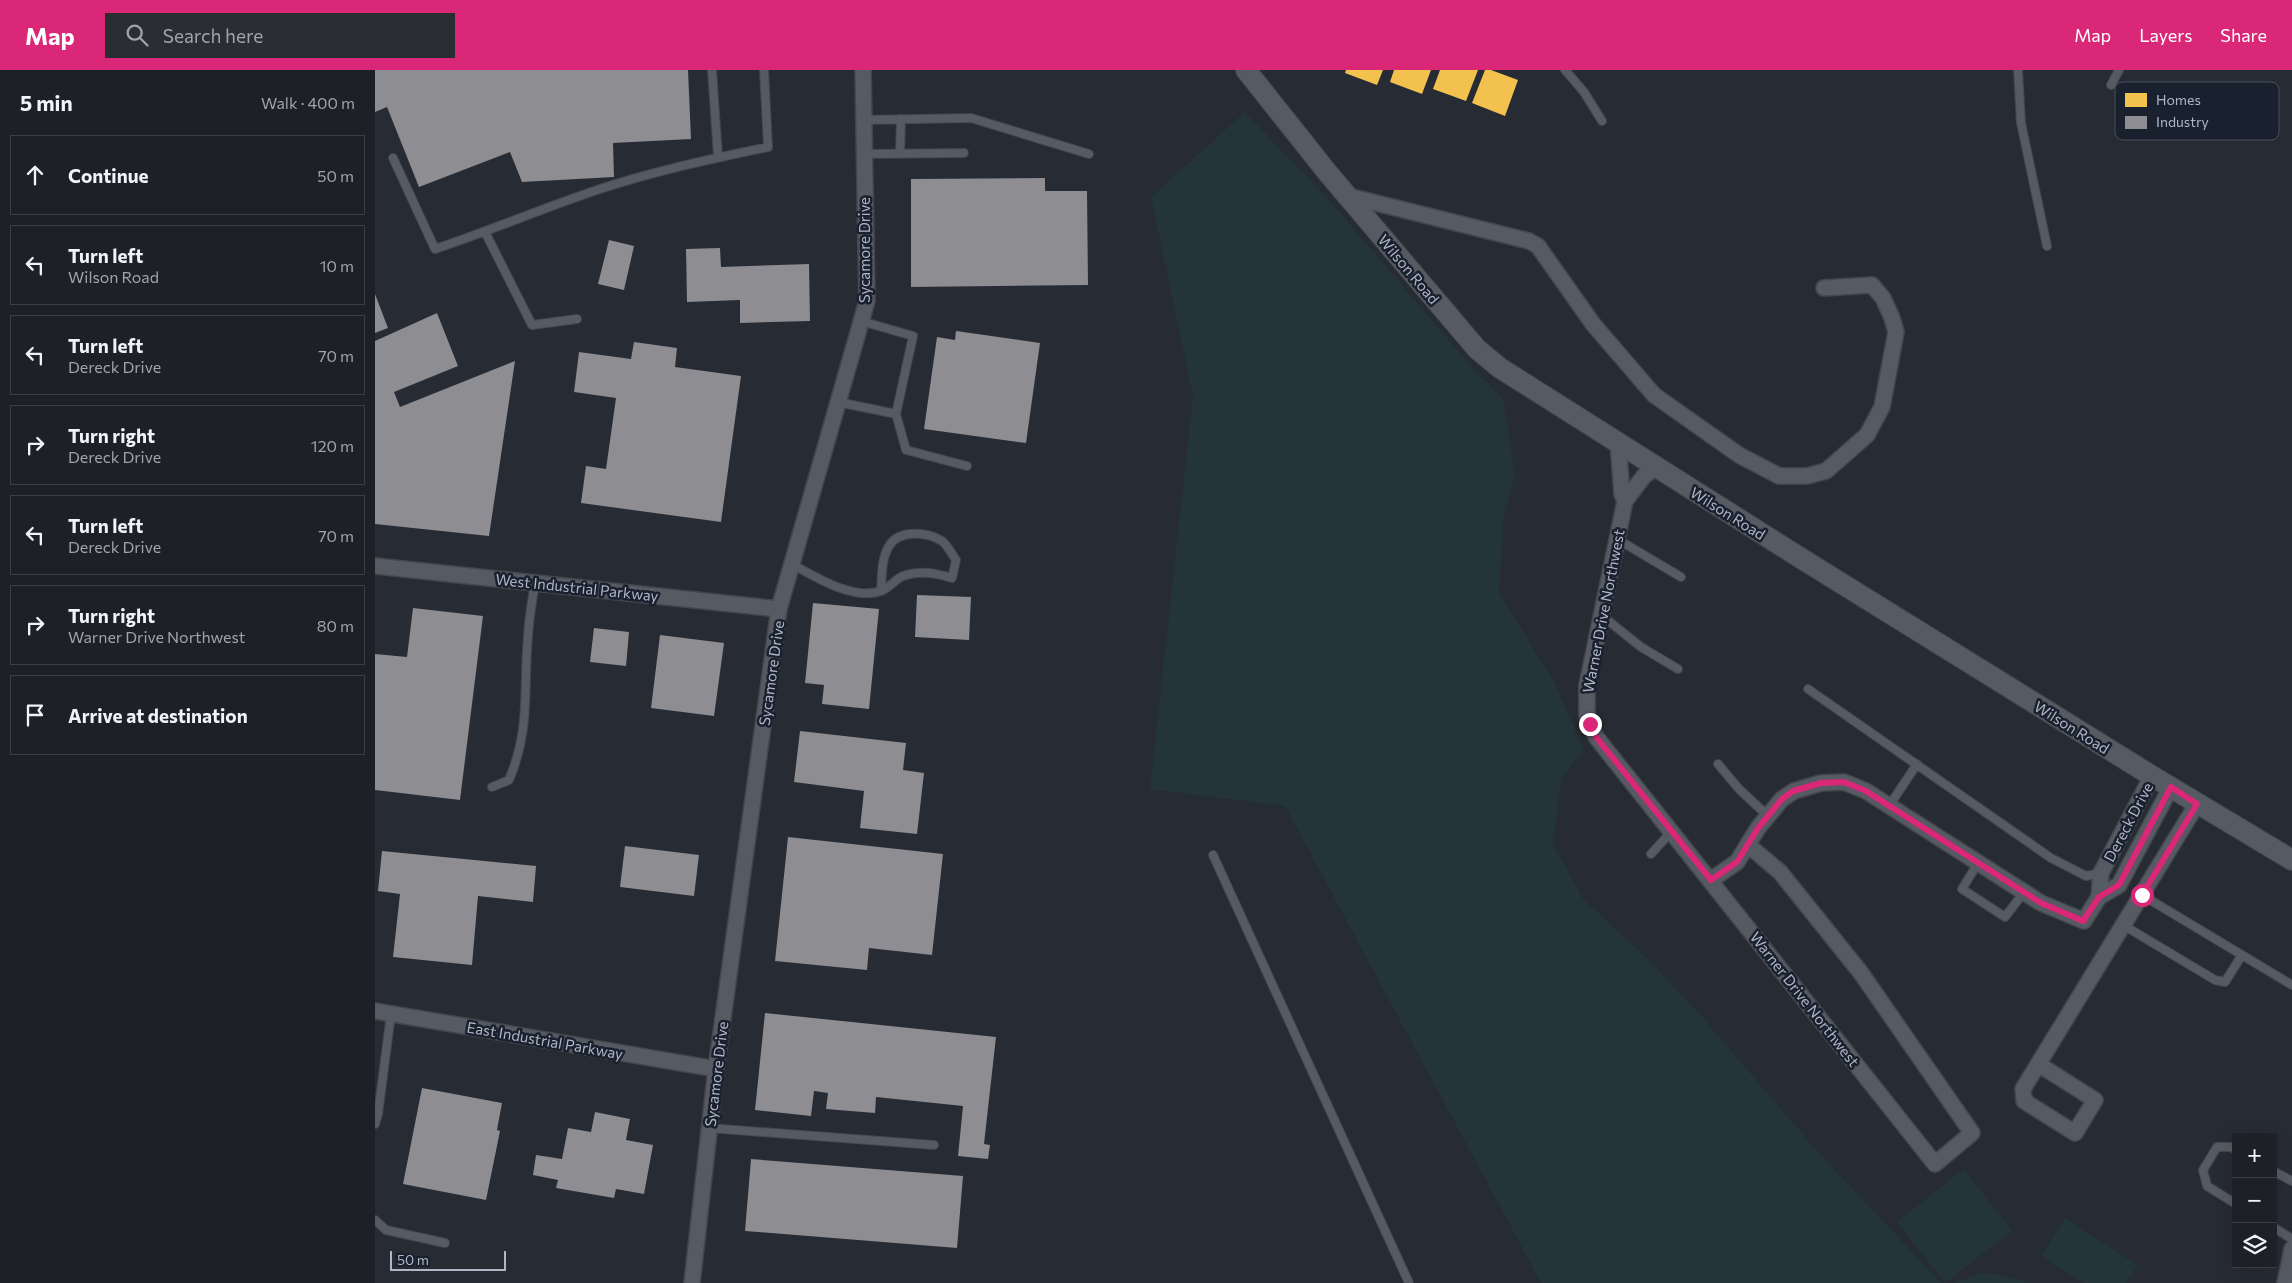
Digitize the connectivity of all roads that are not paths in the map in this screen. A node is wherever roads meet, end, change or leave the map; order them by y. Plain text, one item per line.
1 (713, 70) edge
2 (764, 70) edge
3 (863, 70) edge
4 (1246, 70) edge
5 (1565, 70) edge
6 (2018, 70) edge
7 (2119, 70) edge
8 (2111, 85) dead end
9 (901, 119) junction
10 (863, 120) junction
11 (1602, 121) dead end
12 (964, 153) dead end
13 (864, 154) junction
14 (900, 154) junction
15 (1089, 154) dead end
16 (718, 157) junction
17 (393, 158) dead end
18 (1348, 196) junction
19 (485, 232) junction
20 (2047, 246) dead end
21 (1824, 288) dead end
22 (577, 319) dead end
23 (861, 321) junction
24 (838, 402) junction
25 (896, 414) junction
26 (1617, 442) junction
27 (967, 466) dead end
28 (1656, 467) junction
29 (1625, 501) junction
30 (1617, 539) junction
31 (792, 564) junction
32 (375, 566) edge
33 (1681, 577) dead end
34 (535, 583) junction
35 (881, 591) junction
36 (779, 609) junction
37 (1601, 615) junction
38 (1679, 669) dead end
39 (1809, 689) dead end
40 (1718, 764) dead end
41 (1917, 764) junction
42 (2152, 776) junction
43 (492, 787) dead end
44 (2171, 787) junction
45 (2197, 804) junction
46 (1889, 806) junction
47 (1768, 816) junction
48 (1672, 831) junction
49 (1748, 845) junction
50 (1651, 854) dead end
51 (1213, 855) dead end
52 (2292, 860) edge
53 (1978, 863) junction
54 (2101, 873) junction
55 (1711, 880) junction
56 (2024, 892) junction
57 (2142, 895) junction
58 (2099, 897) junction
59 (2123, 925) junction
60 (2242, 955) junction
61 (2292, 985) edge
62 (375, 1011) edge
63 (391, 1014) junction
64 (2038, 1064) junction
65 (716, 1069) junction
66 (375, 1124) edge
67 (709, 1128) junction
68 (934, 1145) dead end
69 (2232, 1148) edge
70 (2277, 1173) edge
71 (2292, 1181) edge
72 (2232, 1202) edge
73 (375, 1220) edge
74 (2277, 1230) edge
75 (2292, 1239) edge
76 (445, 1243) dead end
77 (2292, 1249) edge
78 (692, 1283) edge
79 (1409, 1283) edge
80 (2285, 1283) edge

1 - 16 lane
2 - 16 lane
3 - 10 street, Sycamore Drive
4 - 18 street, Wilson Road
5 - 11 lane
6 - 20 lane
7 - 8 lane
9 - 10 lane
9 - 14 lane
9 - 15 lane
10 - 13 street, Sycamore Drive
12 - 14 lane
13 - 14 lane
13 - 23 street, Sycamore Drive
16 - 19 lane
17 - 19 lane
18 - 21 street
18 - 26 street, Wilson Road
19 - 22 lane
23 - 24 street, Sycamore Drive
23 - 25 lane
24 - 25 lane
24 - 31 street, Sycamore Drive
25 - 27 lane
26 - 28 street, Wilson Road
26 - 29 street
28 - 29 street, Warner Drive Northwest
28 - 42 street, Wilson Road
29 - 30 street, Warner Drive Northwest
30 - 33 lane
30 - 37 street, Warner Drive Northwest
31 - 35 lane
31 - 36 street, Sycamore Drive
32 - 34 street, West Industrial Parkway
34 - 36 street, West Industrial Parkway
34 - 43 lane
35 - 35 lane
36 - 65 street, Sycamore Drive
37 - 38 lane
37 - 48 street, Warner Drive Northwest
39 - 41 lane
40 - 47 lane
41 - 46 lane
41 - 54 lane
42 - 44 street, Wilson Road
42 - 54 street, Dereck Drive
44 - 45 street, Wilson Road
44 - 58 street, Dereck Drive
45 - 52 street, Wilson Road
45 - 57 street
46 - 47 street, Dereck Drive
46 - 53 street, Dereck Drive
47 - 49 street, Dereck Drive
48 - 50 lane
48 - 55 street, Warner Drive Northwest
49 - 55 street, Dereck Drive
49 - 55 street, Warner Drive Northwest
51 - 79 lane
53 - 56 street, Dereck Drive
53 - 56 lane
54 - 58 street, Dereck Drive
56 - 58 street, Dereck Drive
57 - 59 street
57 - 60 lane
59 - 60 lane
59 - 64 street
60 - 61 lane
62 - 63 street, East Industrial Parkway
63 - 65 street, East Industrial Parkway
63 - 66 lane
64 - 64 street
65 - 67 street, Sycamore Drive
67 - 68 lane
67 - 78 street, Sycamore Drive
69 - 72 lane
70 - 71 lane
73 - 76 lane
74 - 75 lane
77 - 80 street

